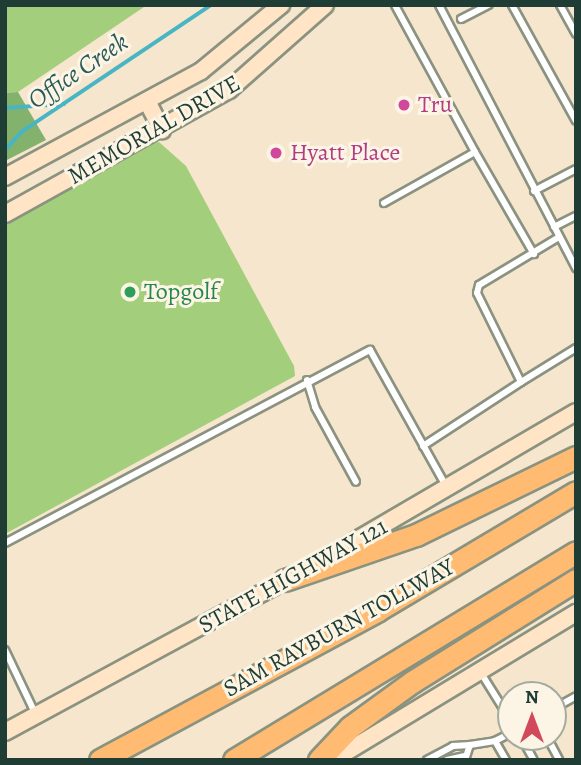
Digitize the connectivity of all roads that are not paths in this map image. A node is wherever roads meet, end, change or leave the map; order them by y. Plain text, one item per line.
1 (281, 5) edge
2 (325, 5) edge
3 (394, 5) edge
4 (439, 5) edge
5 (489, 5) edge
6 (512, 5) edge
7 (560, 5) edge
8 (461, 19) dead end
9 (576, 34) edge
10 (147, 101) junction
11 (576, 121) edge
12 (162, 130) junction
13 (475, 152) junction
14 (576, 169) edge
15 (5, 177) edge
16 (534, 191) junction
17 (384, 203) dead end
18 (5, 214) edge
19 (576, 216) edge
20 (554, 227) junction
21 (559, 237) junction
22 (534, 254) junction
23 (576, 268) edge
24 (576, 348) edge
25 (307, 380) junction
26 (521, 382) junction
27 (576, 412) edge
28 (423, 446) junction
29 (576, 457) edge
30 (356, 482) dead end
31 (447, 488) junction
32 (576, 492) edge
33 (5, 543) edge
34 (576, 552) edge
35 (285, 580) junction
36 (576, 580) edge
37 (576, 613) edge
38 (5, 650) edge
39 (480, 671) junction
40 (497, 698) edge
41 (36, 715) junction
42 (5, 732) edge
43 (495, 741) joint
44 (470, 745) junction
45 (465, 758) edge
46 (100, 760) edge
47 (234, 760) edge
48 (319, 760) edge
49 (333, 760) edge
50 (427, 760) edge
51 (447, 760) edge
52 (506, 760) edge

1 - 10 main road, MEMORIAL DRIVE
2 - 12 main road, MEMORIAL DRIVE
3 - 13 lane
4 - 16 lane
5 - 8 lane
6 - 11 lane
7 - 9 lane
10 - 12 main road
10 - 15 main road, MEMORIAL DRIVE
12 - 18 main road, MEMORIAL DRIVE
13 - 17 lane
13 - 22 lane
14 - 16 lane
16 - 20 lane
19 - 20 lane
20 - 21 lane
21 - 22 lane
21 - 23 lane
22 - 26 lane
24 - 26 lane
25 - 28 lane
25 - 30 lane
25 - 33 lane
26 - 28 lane
27 - 31 main road, STATE HIGHWAY 121
28 - 31 lane
29 - 35 highway
31 - 35 main road, STATE HIGHWAY 121
32 - 46 highway, SAM RAYBURN TOLLWAY
34 - 47 highway
35 - 41 main road, STATE HIGHWAY 121
36 - 48 highway
37 - 39 main road
38 - 41 lane
39 - 40 lane
39 - 49 main road
41 - 42 main road, STATE HIGHWAY 121
43 - 44 lane
43 - 52 lane
44 - 45 lane
44 - 50 lane
45 - 51 lane

